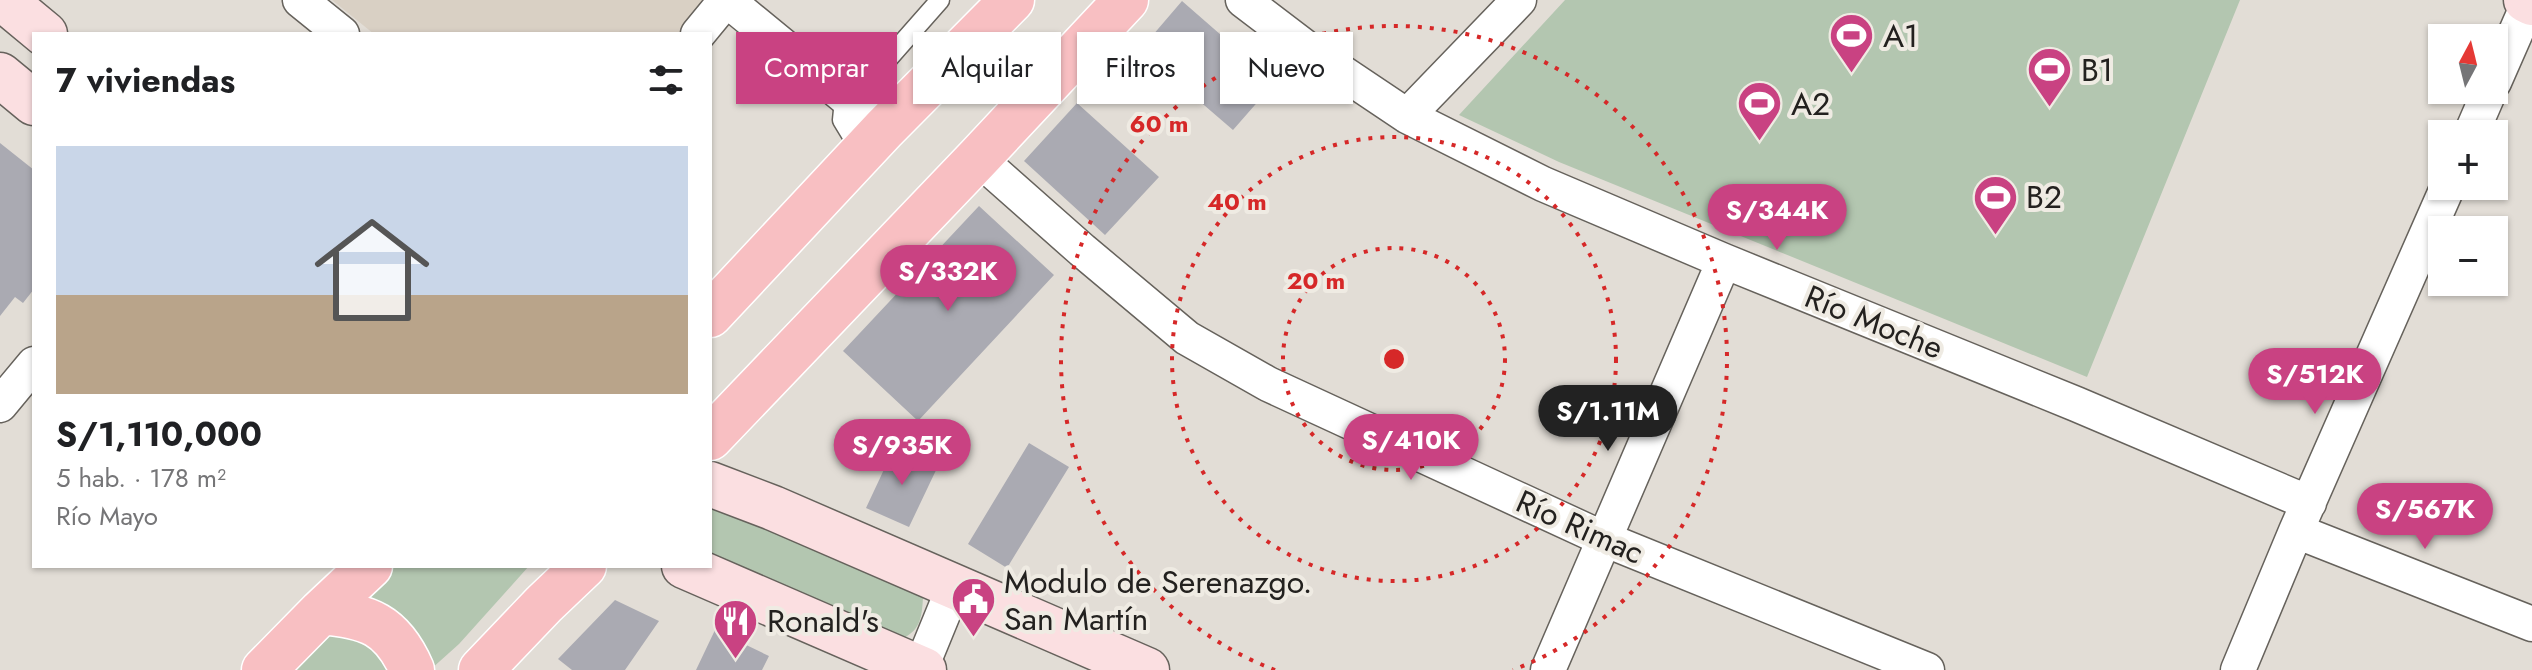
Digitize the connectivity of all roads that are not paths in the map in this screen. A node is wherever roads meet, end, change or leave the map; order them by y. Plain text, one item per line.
1 (4, 0) edge
2 (300, 0) edge
3 (726, 0) edge
4 (940, 0) edge
5 (1012, 0) edge
6 (1126, 0) edge
7 (1243, 0) edge
8 (1519, 0) edge
9 (2529, 1) edge
10 (43, 32) edge
11 (340, 32) edge
12 (700, 32) edge
13 (765, 32) edge
14 (897, 48) edge
15 (2508, 50) edge
16 (0, 75) edge
17 (32, 101) edge
18 (852, 104) edge
19 (1407, 116) junction
20 (873, 141) junction
21 (978, 158) junction
22 (2442, 200) edge
23 (1724, 261) junction
24 (712, 313) edge
25 (32, 366) edge
26 (0, 405) edge
27 (712, 436) edge
28 (712, 485) edge
29 (2303, 517) junction
30 (1604, 539) junction
31 (368, 568) edge
32 (582, 568) edge
33 (689, 568) edge
34 (954, 587) junction
35 (321, 612) junction
36 (2532, 624) edge
37 (264, 670) edge
38 (412, 670) edge
39 (481, 670) edge
40 (922, 670) edge
41 (1147, 670) edge
42 (1548, 670) edge
43 (1927, 670) edge
44 (2238, 670) edge

1 - 10 main road
2 - 11 street
3 - 12 street
3 - 13 street
4 - 14 lane
5 - 20 main road
6 - 21 main road
7 - 19 street, Río Moche
8 - 19 street
9 - 15 street
16 - 17 main road
18 - 20 street
19 - 23 street, Río Moche
20 - 24 main road
21 - 27 main road
21 - 30 street, Río Rimac
22 - 29 street
23 - 29 street, Río Moche
23 - 30 street
25 - 26 street
28 - 34 main road
29 - 36 street, Río Moche
29 - 44 street
30 - 42 street
30 - 43 street, Río Rimac
31 - 35 main road
32 - 39 main road
33 - 40 main road
34 - 40 street
34 - 41 main road
35 - 37 main road
35 - 38 main road

